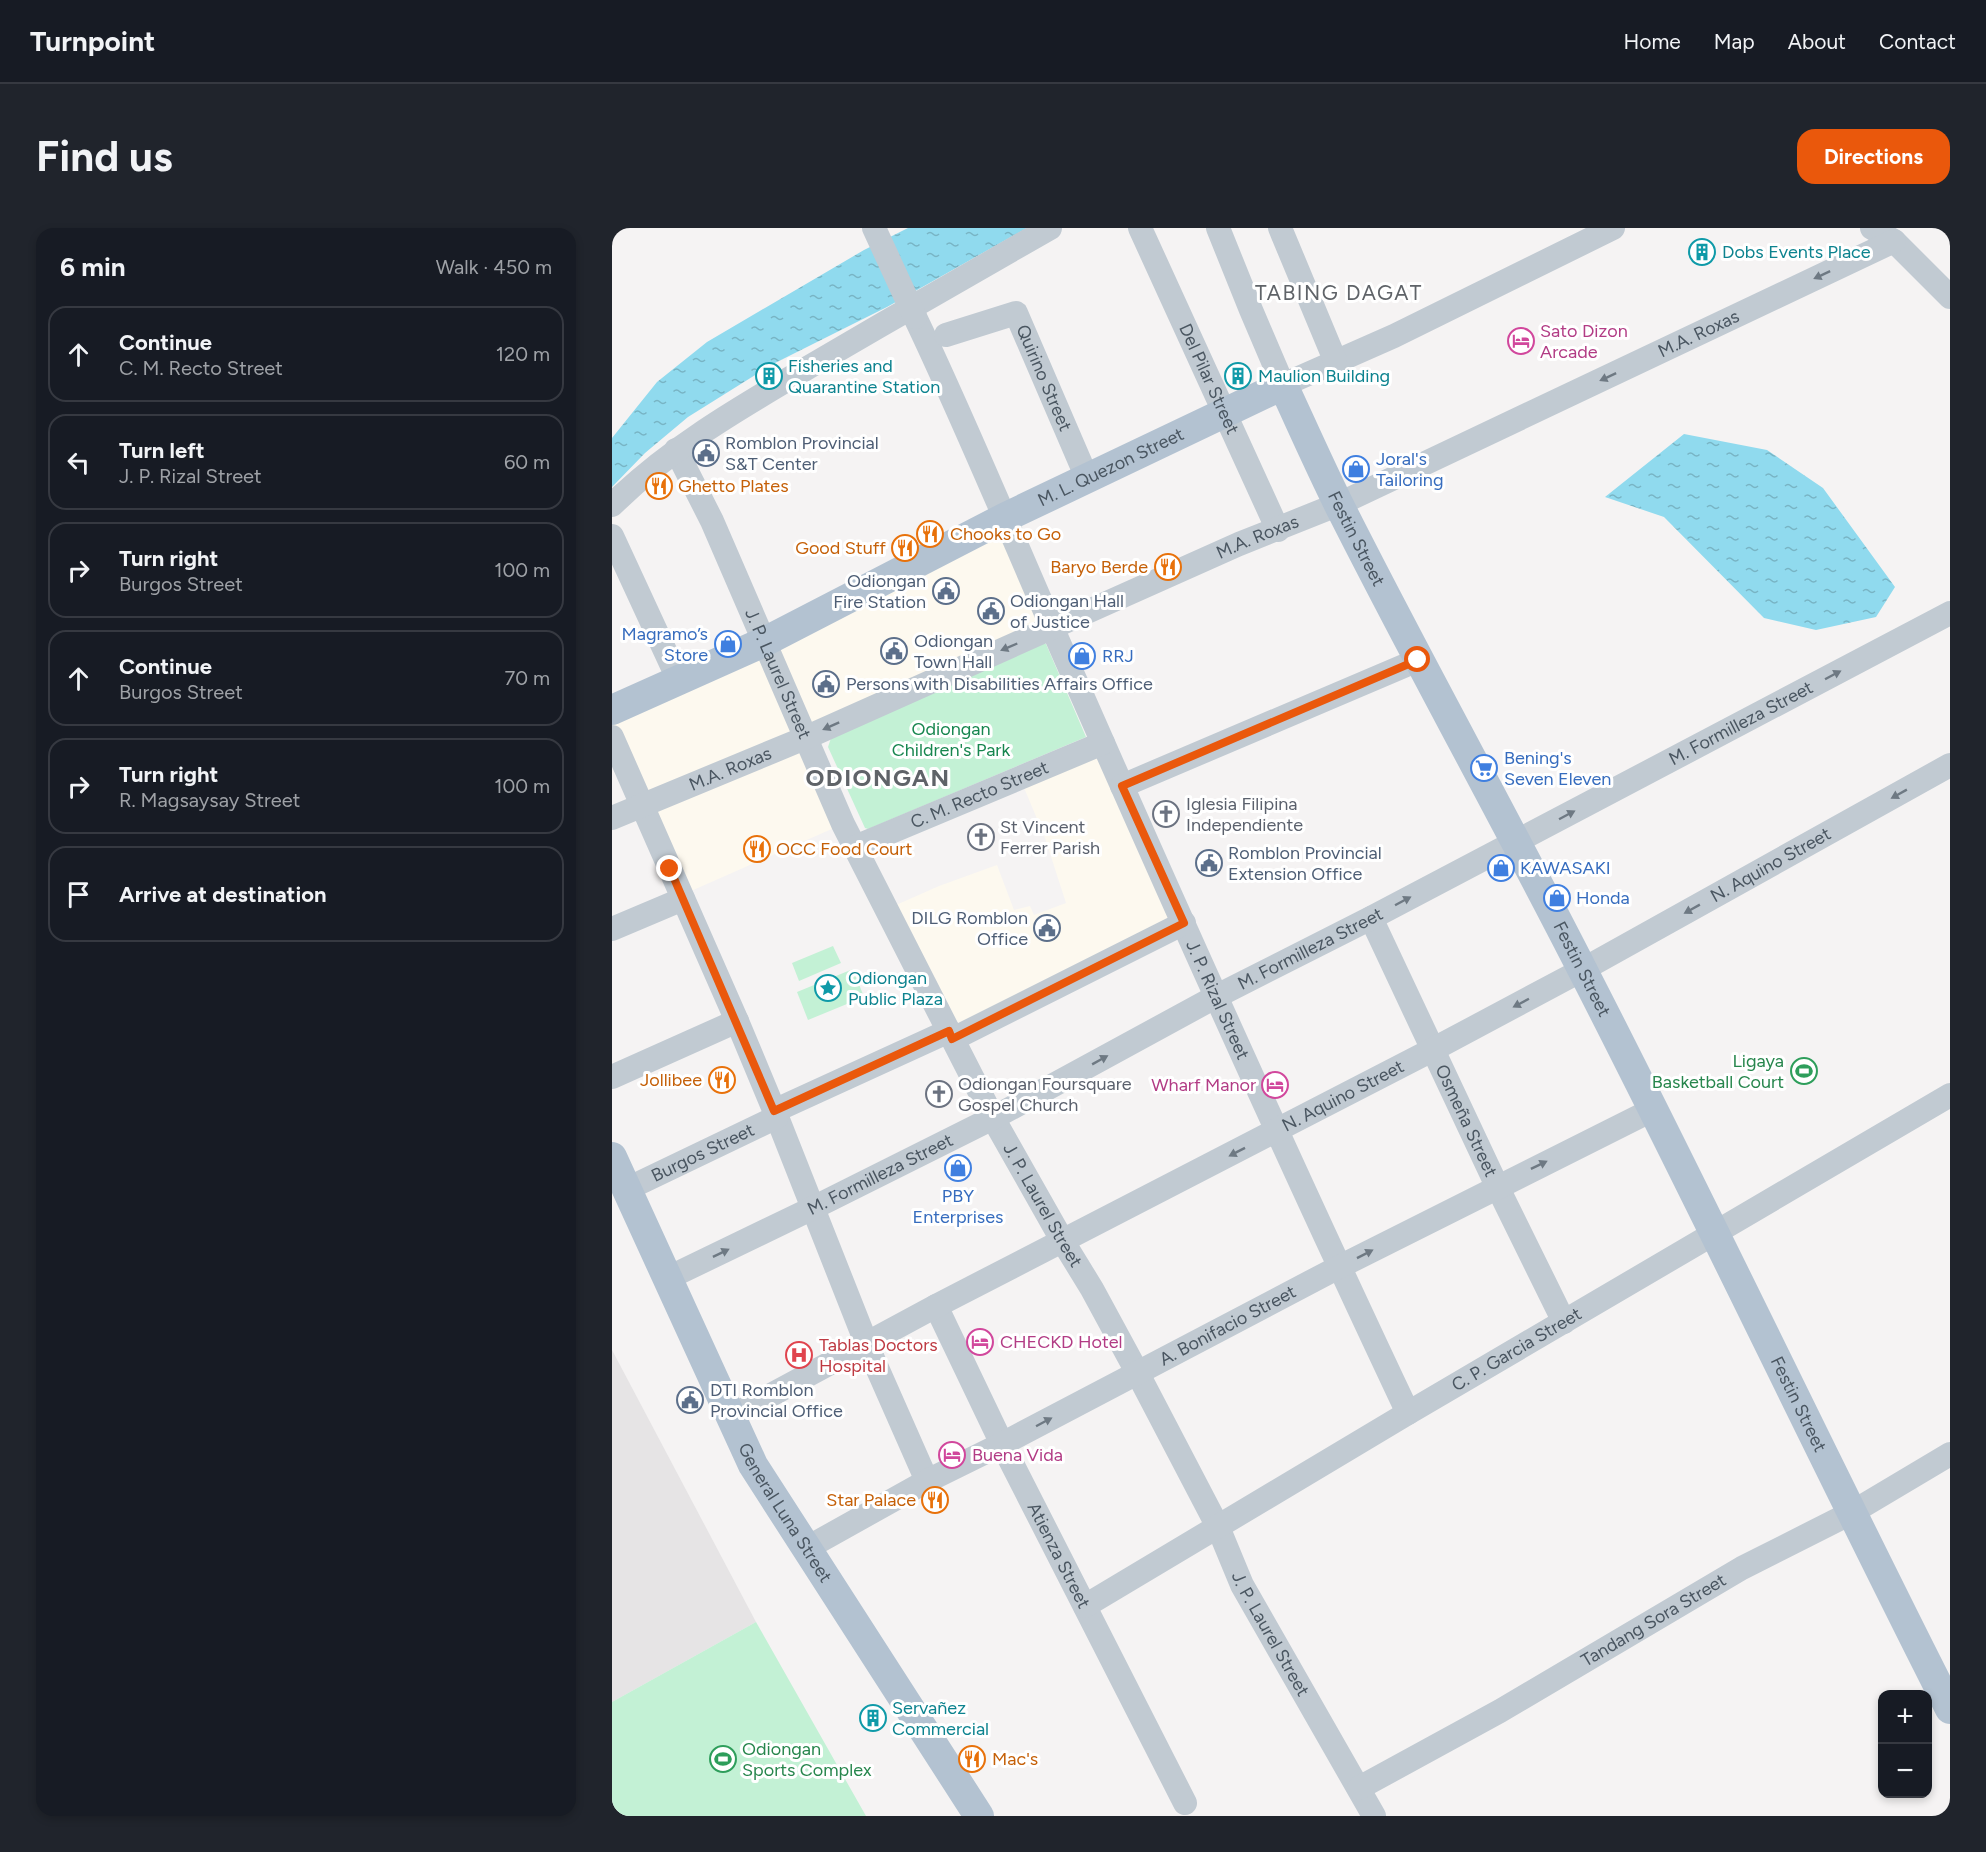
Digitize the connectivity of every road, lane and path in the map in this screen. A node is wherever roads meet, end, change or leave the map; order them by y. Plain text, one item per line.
1 (874, 228) edge
2 (1050, 228) edge
3 (1140, 228) edge
4 (1218, 228) edge
5 (1280, 228) edge
6 (1613, 228) edge
7 (1872, 228) edge
8 (1894, 241) junction
9 (1950, 297) edge
10 (946, 335) dead end
11 (1335, 360) junction
12 (1283, 385) junction
13 (1224, 414) junction
14 (676, 450) junction
15 (1087, 478) junction
16 (1338, 504) junction
17 (612, 505) edge
18 (1006, 517) junction
19 (1278, 530) junction
20 (612, 536) edge
21 (1950, 613) edge
22 (1053, 628) junction
23 (764, 642) junction
24 (1418, 660) junction
25 (679, 681) junction
26 (612, 710) edge
27 (612, 737) edge
28 (804, 738) junction
29 (1103, 743) junction
30 (1950, 765) edge
31 (1122, 786) junction
32 (642, 806) junction
33 (612, 819) edge
34 (1515, 842) junction
35 (855, 847) junction
36 (683, 899) junction
37 (1371, 918) junction
38 (1184, 923) junction
39 (612, 929) edge
40 (1582, 970) junction
41 (1217, 996) junction
42 (737, 1021) junction
43 (951, 1035) junction
44 (1432, 1050) junction
45 (612, 1077) edge
46 (1950, 1095) edge
47 (1652, 1110) junction
48 (776, 1114) junction
49 (993, 1118) junction
50 (1277, 1132) junction
51 (612, 1157) edge
52 (1497, 1186) junction
53 (627, 1189) junction
54 (813, 1208) junction
55 (1716, 1232) junction
56 (1062, 1240) junction
57 (1339, 1267) junction
58 (668, 1278) junction
59 (936, 1306) junction
60 (1564, 1322) junction
61 (867, 1344) junction
62 (1137, 1372) junction
63 (1408, 1413) junction
64 (730, 1417) junction
65 (1002, 1444) junction
66 (1950, 1454) edge
67 (927, 1481) junction
68 (1851, 1513) junction
69 (1218, 1527) junction
70 (807, 1548) junction
71 (1085, 1606) junction
72 (1950, 1709) edge
73 (1359, 1788) junction
74 (1185, 1803) dead end
75 (979, 1816) edge
76 (1374, 1816) edge

1 - 18 street, J. P. Rizal Street, bridge
2 - 14 street
3 - 13 street, Del Pilar Street
4 - 12 street, Festin Street
5 - 11 street
6 - 11 street, M. L. Quezon Street
7 - 8 street
8 - 9 street
8 -> 16 street, M.A. Roxas
10 - 15 street, Quirino Street
11 - 12 street, M. L. Quezon Street
12 - 13 main road, M. L. Quezon Street
12 - 16 main road, Festin Street
13 - 15 main road, M. L. Quezon Street
13 - 19 street, Del Pilar Street
14 - 17 street
14 - 23 street, J. P. Laurel Street
15 - 18 main road, M. L. Quezon Street
16 - 19 street, M.A. Roxas
16 - 24 main road, Festin Street
18 - 22 street, J. P. Rizal Street
18 - 23 main road, M. L. Quezon Street
19 - 22 street, M.A. Roxas
20 - 25 street
34 -> 21 street, M. Formilleza Street
22 -> 28 street, M.A. Roxas
22 - 29 street, J. P. Rizal Street
23 - 25 main road, M. L. Quezon Street
23 - 28 street, J. P. Laurel Street
24 - 31 street
24 - 34 main road, Festin Street
25 - 26 main road, M. L. Quezon Street
27 - 32 street
28 - 32 street, M.A. Roxas
28 - 35 street, J. P. Laurel Street
29 - 31 street, J. P. Rizal Street
29 - 35 street, C. M. Recto Street
30 -> 40 street, N. Aquino Street
31 - 38 street, J. P. Rizal Street
32 - 33 street, M.A. Roxas
32 - 36 street
37 -> 34 street, M. Formilleza Street
34 - 40 main road, Festin Street
35 - 43 street, J. P. Laurel Street
36 - 39 street
36 - 42 street
37 - 41 street, M. Formilleza Street
37 - 44 street, Osmeña Street
38 - 41 street, J. P. Rizal Street
38 - 43 street, Burgos Street
40 -> 44 street, N. Aquino Street
40 - 47 main road, Festin Street
49 -> 41 street, M. Formilleza Street
41 - 50 street, J. P. Rizal Street
42 - 45 street
42 - 48 street
43 - 48 street, Burgos Street
43 - 49 street, J. P. Laurel Street
44 - 50 street, N. Aquino Street
44 - 52 street, Osmeña Street
46 - 55 street, C. P. Garcia Street
52 -> 47 street, A. Bonifacio Street
47 - 55 main road, Festin Street
48 - 53 street, Burgos Street
48 - 54 street
49 - 54 street, M. Formilleza Street
49 - 56 street, J. P. Laurel Street
50 -> 56 street, N. Aquino Street
50 - 57 street, J. P. Rizal Street
51 - 53 main road, General Luna Street
57 -> 52 street, A. Bonifacio Street
52 - 60 street, Osmeña Street
53 - 58 main road, General Luna Street
58 -> 54 street, M. Formilleza Street
54 - 61 street
55 - 60 street, C. P. Garcia Street
55 - 68 main road, Festin Street
56 - 59 street, N. Aquino Street
56 - 62 street, J. P. Laurel Street
57 - 62 street, A. Bonifacio Street
57 - 63 street, J. P. Rizal Street
58 - 64 main road, General Luna Street
59 - 61 street, N. Aquino Street
59 - 65 street, Atienza Street
60 - 63 street, C. P. Garcia Street
61 - 64 street, N. Aquino Street
61 - 67 street
65 -> 62 street, A. Bonifacio Street
62 - 69 street, J. P. Laurel Street
63 - 69 street, C. P. Garcia Street
64 - 70 main road, General Luna Street
65 - 67 street, A. Bonifacio Street
65 - 71 street, Atienza Street
66 - 68 street, Tandang Sora Street
67 - 70 street, A. Bonifacio Street
68 - 72 main road, Festin Street
68 - 73 street, Tandang Sora Street
69 - 71 street, C. P. Garcia Street
69 - 73 street, J. P. Laurel Street
70 - 75 main road, General Luna Street
71 - 74 street, Atienza Street
73 - 76 street, J. P. Laurel Street

